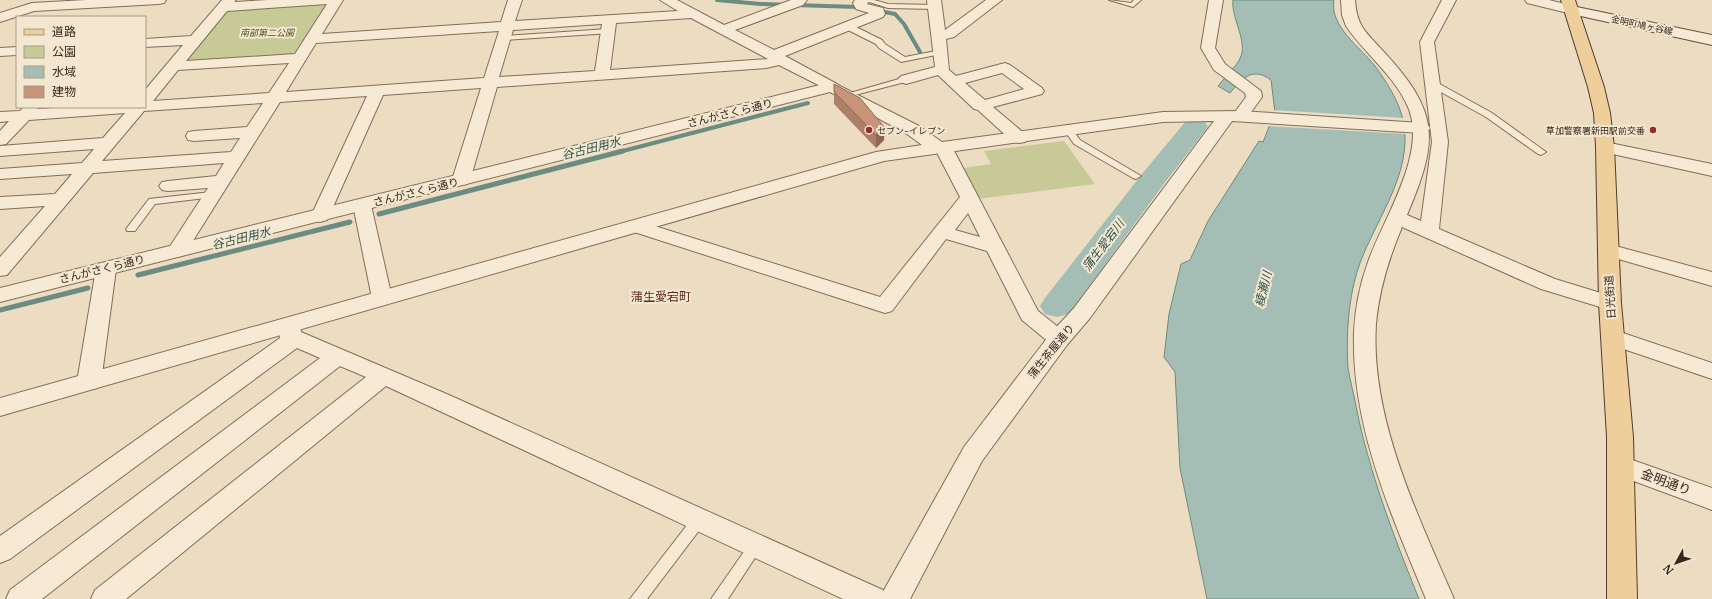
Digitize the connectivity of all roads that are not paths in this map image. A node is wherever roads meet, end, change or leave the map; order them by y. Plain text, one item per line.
1 (157, 0) edge
2 (331, 0) edge
3 (336, 0) edge
4 (515, 0) edge
5 (667, 0) edge
6 (995, 0) edge
7 (1112, 0) edge
8 (1138, 0) edge
9 (1216, 0) edge
10 (1348, 0) edge
11 (1449, 0) edge
12 (1532, 0) edge
13 (863, 1) edge
14 (226, 3) edge
15 (801, 3) edge
16 (935, 3) edge
17 (36, 4) edge
18 (1570, 5) edge
19 (694, 14) junction
20 (0, 18) edge
21 (609, 25) junction
22 (847, 26) junction
23 (723, 30) junction
24 (505, 32) junction
25 (312, 39) junction
26 (195, 40) junction
27 (1712, 40) edge
28 (146, 43) edge
29 (940, 44) junction
30 (16, 51) edge
31 (0, 52) edge
32 (299, 58) junction
33 (773, 60) junction
34 (173, 66) junction
35 (602, 75) junction
36 (947, 76) junction
37 (906, 79) joint
38 (490, 82) junction
39 (1433, 84) junction
40 (378, 90) junction
41 (840, 91) junction
42 (274, 97) junction
43 (146, 99) edge
44 (146, 106) edge
45 (980, 106) junction
46 (111, 108) edge
47 (137, 108) edge
48 (29, 111) edge
49 (1239, 116) junction
50 (0, 117) edge
51 (1414, 127) junction
52 (1069, 131) junction
53 (251, 132) junction
54 (194, 136) dead end
55 (1019, 138) junction
56 (0, 140) edge
57 (107, 143) junction
58 (1605, 147) junction
59 (941, 148) junction
60 (0, 151) edge
61 (1541, 152) dead end
62 (235, 156) junction
63 (86, 168) junction
64 (1712, 170) edge
65 (0, 174) edge
66 (1136, 176) dead end
67 (461, 180) junction
68 (168, 186) dead end
69 (215, 188) junction
70 (969, 198) junction
71 (60, 199) junction
72 (0, 203) edge
73 (362, 205) junction
74 (320, 216) junction
75 (1397, 218) junction
76 (635, 226) junction
77 (131, 229) dead end
78 (1429, 232) junction
79 (943, 233) junction
80 (995, 248) junction
81 (1608, 250) junction
82 (176, 251) junction
83 (106, 269) junction
84 (0, 270) edge
85 (1712, 279) edge
86 (0, 294) edge
87 (382, 298) junction
88 (1610, 303) junction
89 (292, 332) junction
90 (1614, 338) junction
91 (1059, 339) junction
92 (338, 356) junction
93 (1712, 371) edge
94 (383, 376) junction
95 (89, 382) junction
96 (0, 407) edge
97 (1621, 466) junction
98 (1712, 499) edge
99 (698, 520) junction
100 (755, 547) junction
101 (0, 551) edge
102 (20, 599) edge
103 (105, 599) edge
104 (638, 599) edge
105 (719, 599) edge
106 (873, 599) edge
107 (894, 599) edge
108 (1440, 599) edge
109 (1622, 599) edge

1 - 17 street
2 - 14 street
3 - 25 street
4 - 24 street
5 - 19 street
6 - 29 street
7 - 8 lane
9 - 49 street
10 - 51 street
11 - 39 street
12 - 18 street, 金明町鳩ヶ谷線
13 - 16 lane
13 - 22 street
14 - 26 street
15 - 23 street
16 - 29 street
17 - 20 street
18 - 27 street, 金明町鳩ヶ谷線
18 - 58 main road, 日光街道
19 - 21 street
19 - 23 street
21 - 24 street
21 - 35 street
22 - 29 lane
22 - 33 street
23 - 33 street
24 - 25 street
24 - 38 street
25 - 32 street
26 - 28 street
26 - 34 street
29 - 36 street
30 - 31 street
32 - 34 street
32 - 42 street
33 - 35 street
33 - 41 street
34 - 43 street
35 - 38 street
36 - 37 street
36 - 45 street
36 - 45 street
37 - 41 lane
38 - 40 street
38 - 67 street
39 - 61 lane
39 - 78 street
40 - 42 street
40 - 74 street
41 - 59 street
41 - 67 street, さんがさくら通り
42 - 44 street
42 - 53 street
45 - 55 street
46 - 48 street
47 - 57 street
48 - 50 street
48 - 56 street
49 - 51 street
49 - 52 street
49 - 91 street, 蒲生茶屋通り
51 - 75 street
52 - 55 street
52 - 66 lane
53 - 54 street
53 - 62 street
55 - 59 street
57 - 60 street
57 - 63 street
58 - 64 street
58 - 81 main road, 日光街道
59 - 70 street
59 - 76 street
62 - 63 street
62 - 69 street
63 - 65 street
63 - 71 street
67 - 73 street, さんがさくら通り
68 - 69 street
69 - 77 lane
69 - 82 street
70 - 79 street
70 - 80 street
71 - 72 street
71 - 84 street
73 - 74 street, さんがさくら通り
73 - 87 street
74 - 82 street, さんがさくら通り
75 - 78 street
75 - 108 street
76 - 79 street
76 - 87 street
78 - 88 street
79 - 80 street
80 - 91 street
81 - 85 street
81 - 88 main road, 日光街道
82 - 83 street, さんがさくら通り
83 - 86 street, さんがさくら通り
83 - 95 street
87 - 89 street
88 - 90 main road, 日光街道
89 - 92 street
89 - 95 street
89 - 101 street
90 - 93 street
90 - 97 main road, 日光街道
91 - 107 street, 蒲生茶屋通り
92 - 94 street
92 - 102 street
94 - 99 street
94 - 103 street
95 - 96 street
97 - 98 street, 金明通り
97 - 109 main road, 日光街道
99 - 100 street
99 - 104 lane
100 - 105 lane
100 - 106 street

